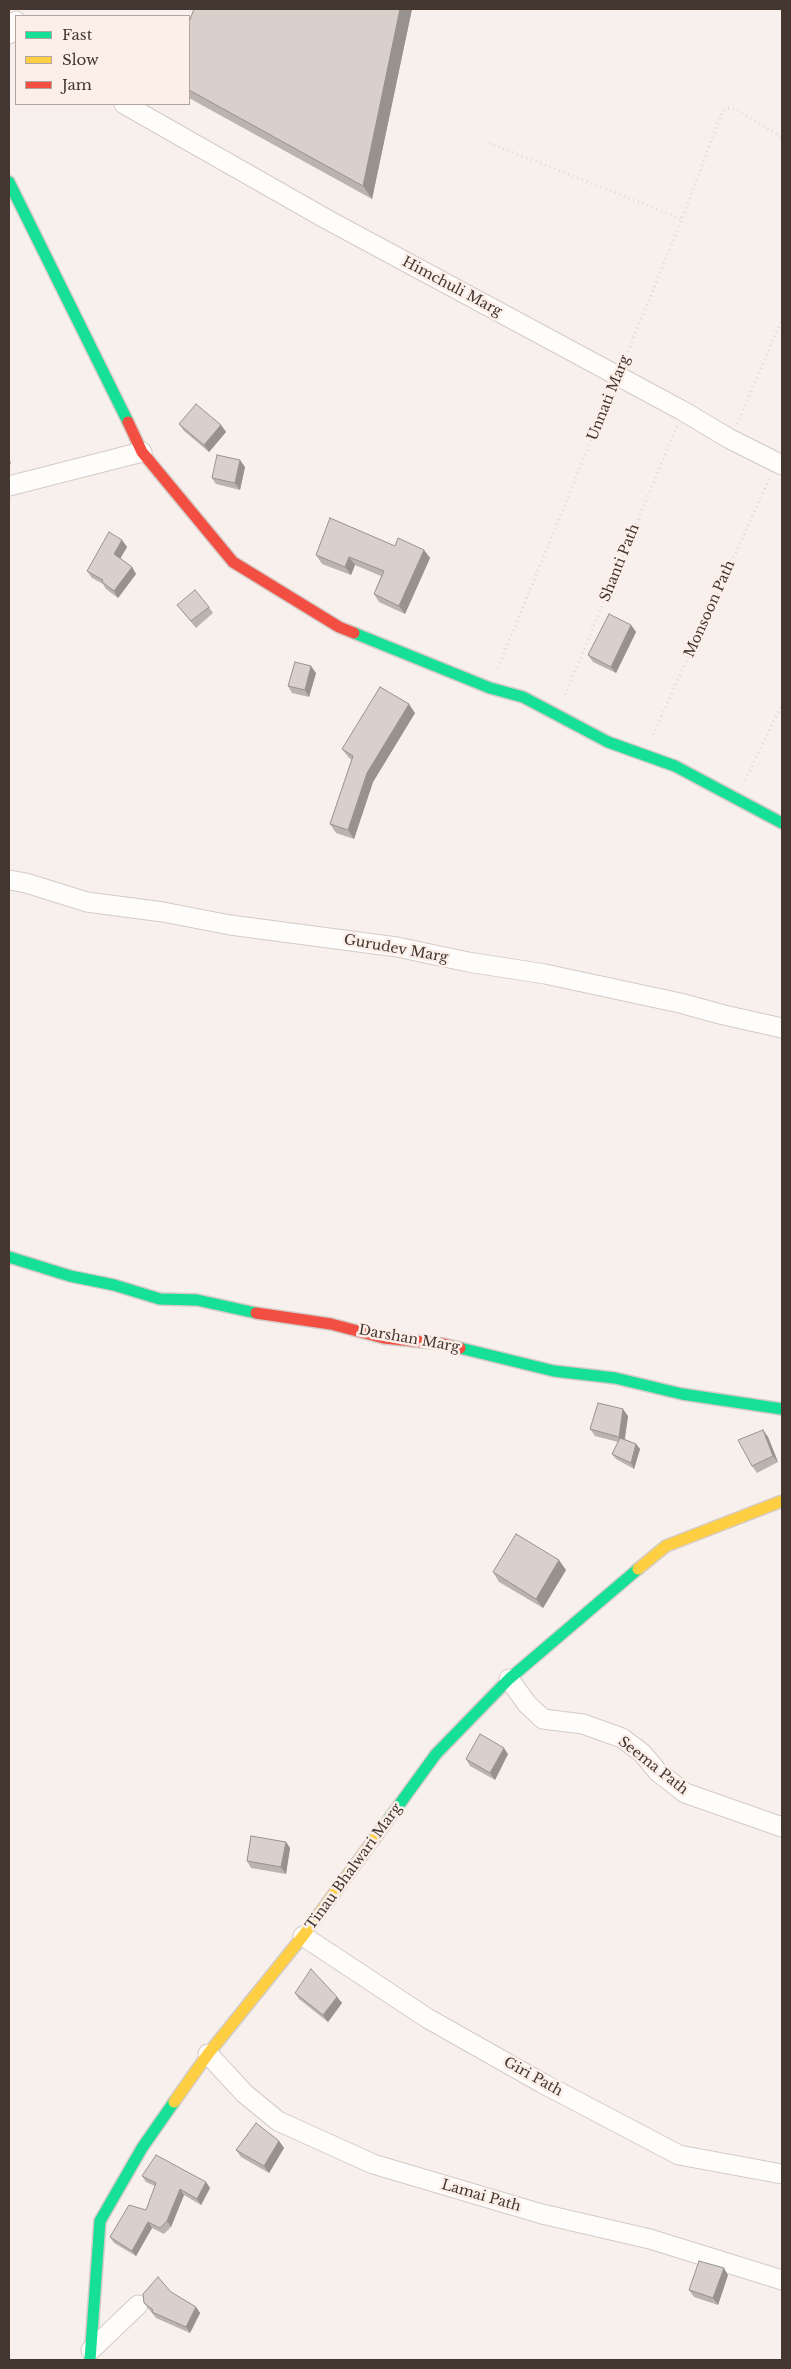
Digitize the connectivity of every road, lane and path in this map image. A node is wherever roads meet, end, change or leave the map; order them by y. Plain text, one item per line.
1 (15, 23) edge
2 (9, 34) edge
3 (126, 105) edge
4 (782, 138) edge
5 (489, 143) dead end
6 (9, 182) edge
7 (682, 219) junction
8 (782, 319) edge
9 (618, 376) junction
10 (683, 411) junction
11 (730, 439) junction
12 (142, 452) junction
13 (780, 463) edge
14 (9, 486) edge
15 (490, 688) junction
16 (782, 704) edge
17 (556, 714) junction
18 (644, 755) junction
19 (736, 798) junction
20 (782, 822) edge
21 (9, 880) edge
22 (782, 1028) edge
23 (9, 1256) edge
24 (782, 1409) edge
25 (782, 1501) edge
26 (509, 1680) junction
27 (782, 1827) edge
28 (304, 1936) junction
29 (208, 2054) junction
30 (782, 2174) edge
31 (782, 2280) edge
32 (138, 2305) dead end
33 (90, 2355) edge

1 - 2 street
3 - 9 street, Himchuli Marg
4 - 7 path, Unnati Marg
5 - 7 path
6 - 12 street
7 - 9 path, Unnati Marg
8 - 11 path
9 - 10 street, Himchuli Marg
9 - 15 path, Unnati Marg
10 - 11 street, Himchuli Marg
10 - 17 path, Shanti Path
11 - 13 street, Himchuli Marg
12 - 14 street
12 - 15 street
13 - 18 path, Monsoon Path
15 - 17 street
16 - 19 path
17 - 18 street
18 - 19 street
19 - 20 street
21 - 22 street, Gurudev Marg
23 - 24 street, Darshan Marg
25 - 26 street, Tinau Bhalwari Marg
26 - 27 street, Seema Path
26 - 28 street, Tinau Bhalwari Marg
28 - 29 street, Tinau Bhalwari Marg
28 - 30 street, Giri Path
29 - 31 street, Lamai Path
29 - 33 street, Tinau Bhalwari Marg
32 - 33 street

